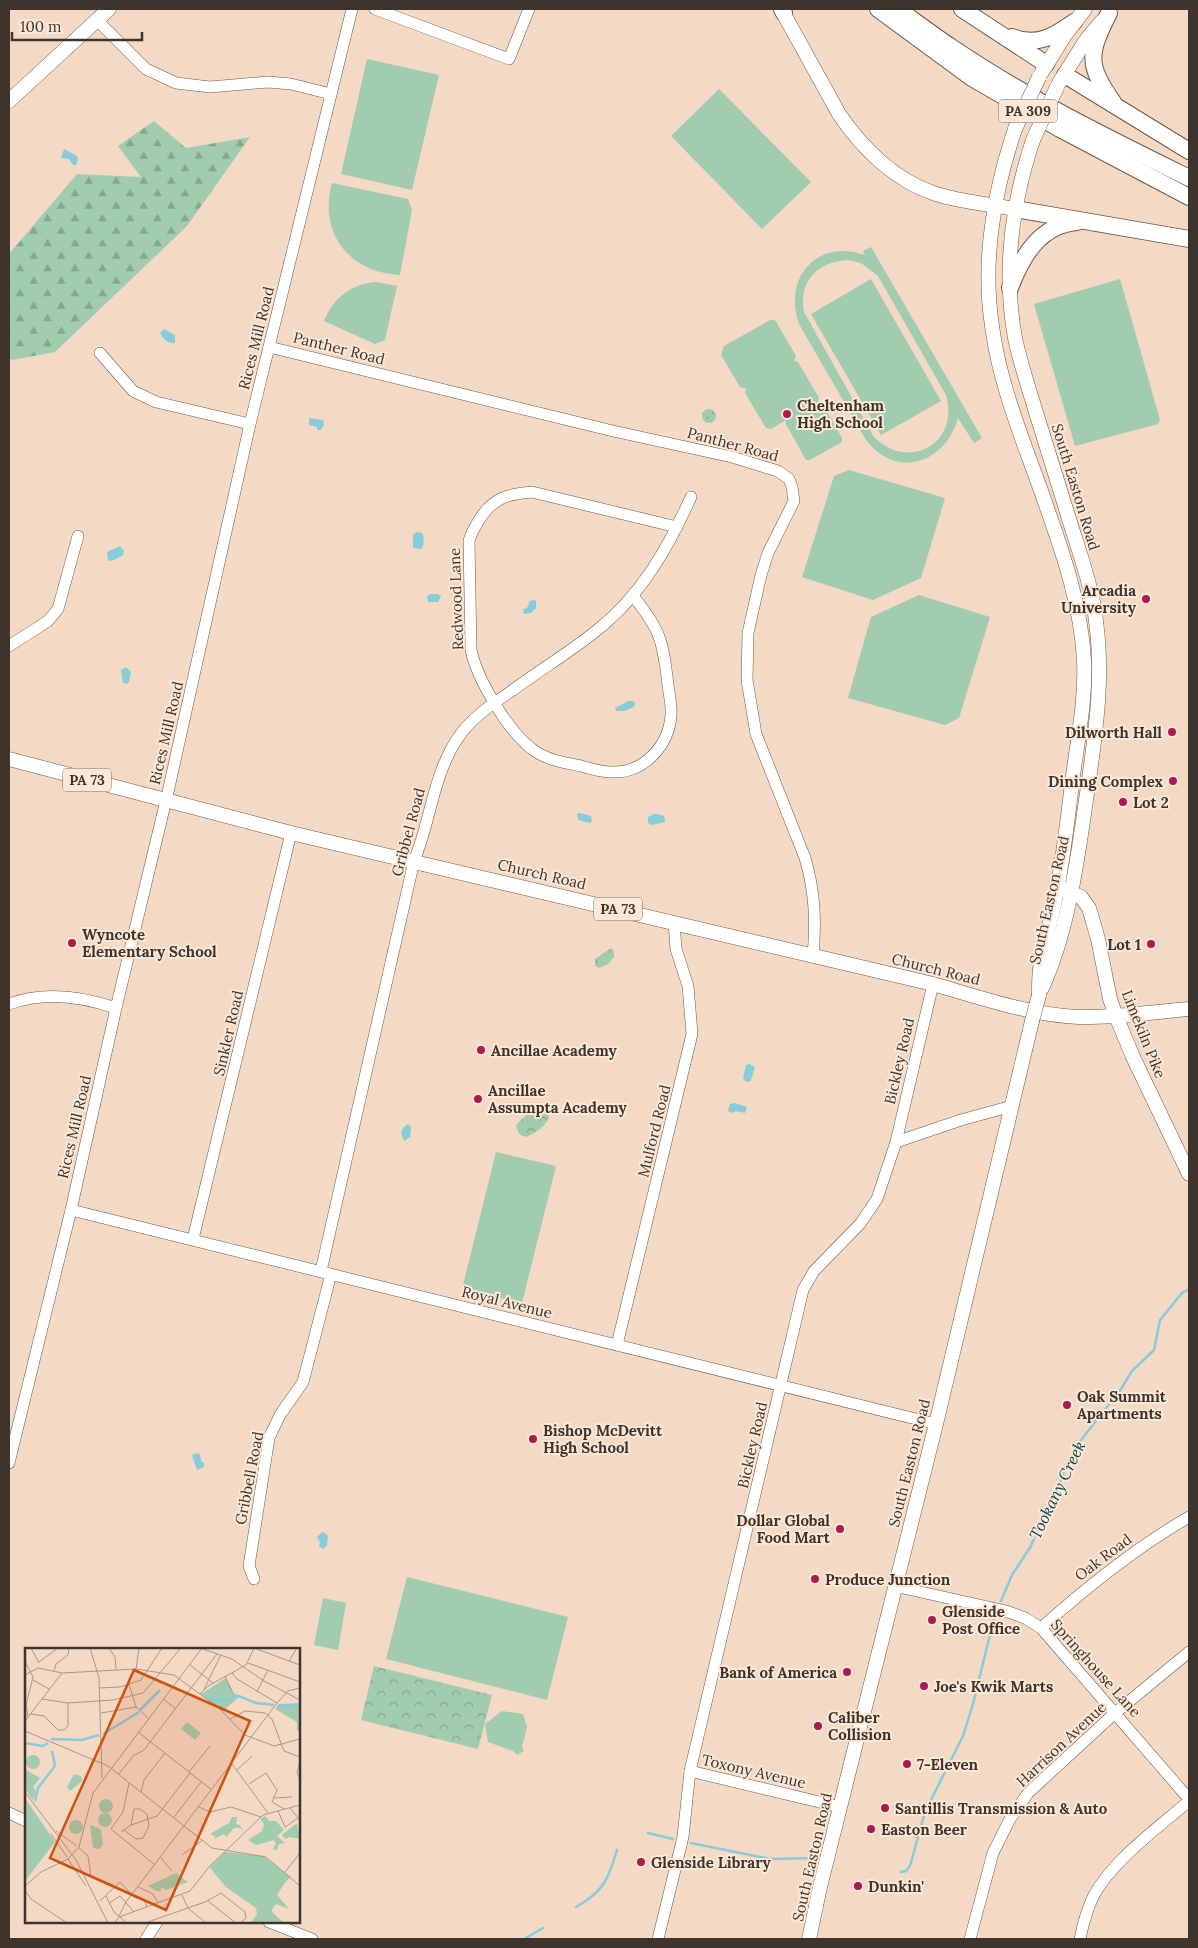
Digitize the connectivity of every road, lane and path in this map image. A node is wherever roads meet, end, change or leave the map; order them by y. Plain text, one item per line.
1 (109, 9) edge
2 (352, 9) edge
3 (375, 9) edge
4 (529, 9) edge
5 (878, 9) edge
6 (898, 9) edge
7 (962, 9) edge
8 (1086, 9) edge
9 (782, 10) edge
10 (1110, 11) edge
11 (97, 20) junction
12 (1074, 22) junction
13 (989, 26) junction
14 (1043, 70) junction
15 (1061, 81) junction
16 (331, 94) junction
17 (9, 101) edge
18 (1118, 108) junction
19 (1189, 151) edge
20 (1189, 178) edge
21 (1189, 197) edge
22 (994, 205) junction
23 (1015, 209) junction
24 (1086, 221) junction
25 (1189, 239) edge
26 (1010, 288) junction
27 (269, 347) junction
28 (100, 353) dead end
29 (250, 424) junction
30 (691, 497) dead end
31 (676, 527) junction
32 (78, 536) dead end
33 (1078, 547) junction
34 (1062, 552) junction
35 (633, 596) junction
36 (9, 646) edge
37 (495, 702) junction
38 (9, 759) edge
39 (166, 800) junction
40 (291, 833) junction
41 (414, 861) junction
42 (1064, 889) junction
43 (674, 922) junction
44 (813, 957) junction
45 (933, 984) junction
46 (9, 1004) edge
47 (116, 1008) junction
48 (1189, 1009) edge
49 (1116, 1016) junction
50 (1012, 1106) junction
51 (896, 1142) junction
52 (1189, 1174) edge
53 (71, 1210) junction
54 (193, 1239) junction
55 (326, 1272) junction
56 (617, 1345) junction
57 (781, 1387) junction
58 (936, 1424) junction
59 (9, 1463) edge
60 (1189, 1516) edge
61 (254, 1579) dead end
62 (894, 1586) junction
63 (1041, 1628) junction
64 (1189, 1652) edge
65 (1115, 1712) junction
66 (690, 1771) junction
67 (1189, 1800) edge
68 (840, 1807) junction
69 (9, 1813) edge
70 (25, 1821) edge
71 (157, 1923) edge
72 (272, 1923) edge
73 (146, 1939) edge
74 (312, 1939) edge
75 (658, 1939) edge
76 (809, 1939) edge
77 (970, 1939) edge
78 (1080, 1939) edge

1 - 11 main road
2 - 16 street, Rices Mill Road
3 - 4 street
5 - 21 highway, PA 309
6 - 20 highway, PA 309
7 - 13 highway
8 - 12 main road, South Easton Road
9 - 22 main road
10 - 15 main road, South Easton Road
10 - 18 highway
11 - 16 street
11 - 17 main road
12 - 13 highway
12 - 14 main road, South Easton Road
13 - 14 highway
14 - 15 main road
14 - 22 main road, South Easton Road, bridge
15 - 18 highway
15 - 23 main road, South Easton Road, bridge
16 - 27 street, Rices Mill Road
18 - 19 highway
22 - 23 main road
22 - 34 main road, South Easton Road
23 - 24 highway
23 - 26 main road, South Easton Road
24 - 25 highway
24 - 26 highway
26 - 33 main road, South Easton Road
27 - 29 street, Rices Mill Road
27 - 44 street, Panther Road
28 - 29 street
29 - 39 street, Rices Mill Road
30 - 31 street, Gribbel Road
31 - 35 street, Gribbel Road
31 - 37 street, Redwood Lane
32 - 36 street
33 - 34 main road
33 - 42 main road, South Easton Road
34 - 42 main road, South Easton Road
35 - 37 street, Gribbel Road
35 - 37 street, Redwood Lane
37 - 41 street, Gribbel Road
38 - 39 main road, Church Road / PA 73
39 - 40 main road, Church Road / PA 73
39 - 47 street, Rices Mill Road
40 - 41 main road, Church Road / PA 73
40 - 54 street, Sinkler Road
41 - 43 main road, Church Road / PA 73
41 - 55 street, Gribbel Road
42 - 49 main road, Limekiln Pike
42 - 50 main road, South Easton Road, bridge
43 - 44 main road, Church Road / PA 73
43 - 56 street, Mulford Road
44 - 45 main road, Church Road / PA 73
45 - 49 main road, Church Road / PA 73
45 - 51 street, Bickley Road
46 - 47 street
47 - 53 street, Rices Mill Road
48 - 49 main road, Church Road / PA 73
49 - 52 main road, Limekiln Pike
50 - 51 street
50 - 58 main road, South Easton Road
51 - 57 street, Bickley Road
53 - 54 street, Royal Avenue
53 - 59 street, Rices Mill Road
54 - 55 street, Royal Avenue
55 - 56 street, Royal Avenue
55 - 61 street, Gribbell Road
56 - 57 street, Royal Avenue
57 - 58 street, Royal Avenue
57 - 66 street, Bickley Road
58 - 62 main road, South Easton Road
60 - 63 street, Oak Road
62 - 63 street, Springhouse Lane
62 - 68 main road, South Easton Road
63 - 65 street, Springhouse Lane
64 - 65 street, Harrison Avenue
65 - 67 street, Springhouse Lane
65 - 77 street, Harrison Avenue
66 - 68 street, Toxony Avenue
66 - 75 street, Bickley Road
67 - 78 street
68 - 76 main road, South Easton Road
69 - 70 street
71 - 73 street
72 - 74 street

